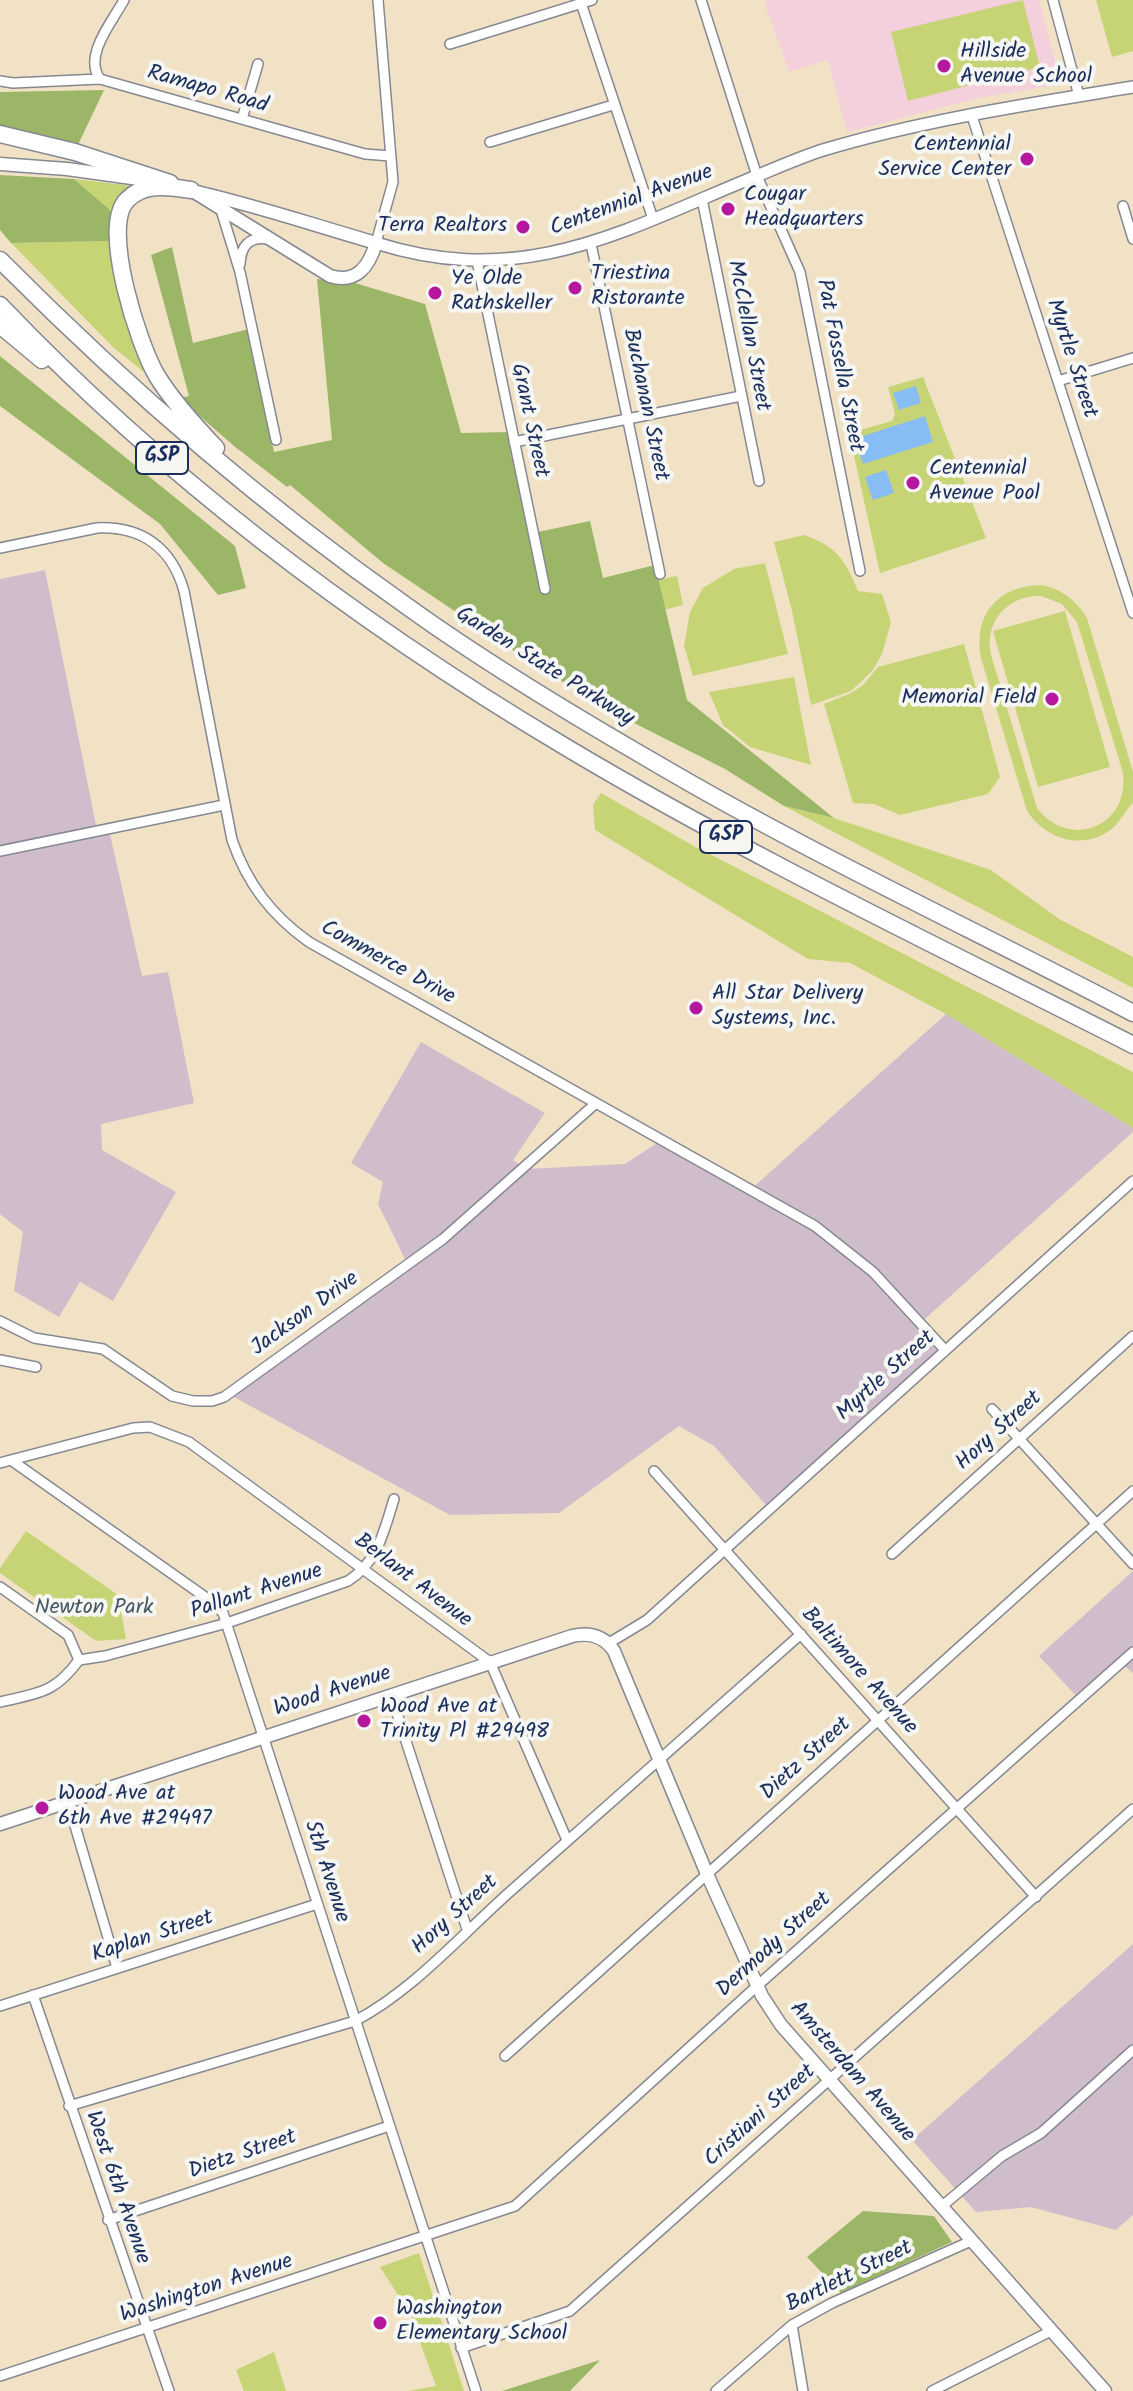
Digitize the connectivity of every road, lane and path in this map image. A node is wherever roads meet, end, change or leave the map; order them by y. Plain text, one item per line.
1 (124, 0) edge
2 (378, 0) edge
3 (592, 0) edge
4 (701, 0) edge
5 (1053, 0) edge
6 (580, 2) edge
7 (450, 44) dead end
8 (258, 64) dead end
9 (100, 79) junction
10 (0, 81) edge
11 (1133, 87) edge
12 (1079, 96) junction
13 (613, 105) junction
14 (972, 116) junction
15 (242, 119) junction
16 (0, 134) edge
17 (490, 142) dead end
18 (391, 156) junction
19 (0, 164) edge
20 (757, 176) junction
21 (191, 190) junction
22 (702, 199) junction
23 (219, 206) junction
24 (1123, 206) dead end
25 (653, 219) junction
26 (270, 239) junction
27 (1133, 239) edge
28 (376, 243) junction
29 (591, 244) junction
30 (0, 260) edge
31 (477, 261) junction
32 (240, 272) junction
33 (0, 305) edge
34 (0, 325) edge
35 (1133, 358) edge
36 (1058, 381) junction
37 (741, 396) junction
38 (629, 419) junction
39 (276, 440) dead end
40 (514, 442) junction
41 (165, 460) junction
42 (759, 481) dead end
43 (294, 523) junction
44 (0, 548) edge
45 (860, 571) dead end
46 (660, 574) dead end
47 (545, 589) dead end
48 (1133, 613) edge
49 (224, 805) junction
50 (0, 851) edge
51 (1133, 1013) edge
52 (1133, 1045) edge
53 (595, 1104) junction
54 (1133, 1181) edge
55 (0, 1321) edge
56 (1133, 1336) edge
57 (945, 1350) junction
58 (0, 1360) edge
59 (36, 1367) dead end
60 (992, 1409) dead end
61 (1020, 1439) junction
62 (11, 1460) junction
63 (0, 1463) edge
64 (654, 1471) dead end
65 (1133, 1491) edge
66 (394, 1499) dead end
67 (1097, 1524) junction
68 (724, 1549) junction
69 (892, 1554) dead end
70 (1133, 1564) edge
71 (364, 1568) junction
72 (0, 1587) edge
73 (227, 1623) junction
74 (801, 1634) junction
75 (609, 1643) junction
76 (1133, 1652) edge
77 (79, 1660) junction
78 (490, 1663) junction
79 (391, 1695) junction
80 (0, 1702) edge
81 (878, 1720) junction
82 (263, 1738) junction
83 (660, 1760) junction
84 (68, 1802) junction
85 (957, 1808) junction
86 (1133, 1809) edge
87 (0, 1824) edge
88 (567, 1840) junction
89 (707, 1874) junction
90 (1036, 1897) junction
91 (317, 1904) junction
92 (467, 1929) junction
93 (117, 1968) junction
94 (757, 1986) junction
95 (33, 1995) junction
96 (0, 2006) edge
97 (355, 2021) junction
98 (1133, 2050) edge
99 (505, 2056) dead end
100 (829, 2080) junction
101 (69, 2106) junction
102 (389, 2126) junction
103 (941, 2207) junction
104 (108, 2220) junction
105 (425, 2237) junction
106 (971, 2241) junction
107 (792, 2325) junction
108 (147, 2329) junction
109 (1051, 2331) junction
110 (461, 2348) junction
111 (0, 2376) edge
112 (169, 2391) edge
113 (476, 2391) edge
114 (716, 2391) edge
115 (803, 2391) edge
116 (932, 2391) edge
117 (1105, 2391) edge

1 - 9 street
2 - 18 street
3 - 6 street
4 - 20 street, Pat Fossella Street
5 - 12 street
6 - 7 street
6 - 13 street
8 - 15 street
9 - 10 street, Ramapo Road
9 - 15 street, Ramapo Road
11 - 12 street, Centennial Avenue
12 - 14 street, Centennial Avenue
13 - 17 street
13 - 25 street
14 - 20 street, Centennial Avenue
14 - 36 street, Myrtle Street
15 - 18 street, Ramapo Road
16 - 21 highway
18 - 28 street
19 - 21 main road, Centennial Avenue
20 - 22 street, Centennial Avenue
20 - 45 street, Pat Fossella Street
21 - 23 main road
21 - 28 main road, Centennial Avenue
21 - 43 highway
22 - 25 street, Centennial Avenue
22 - 37 street, McClellan Street
23 - 26 main road
23 - 32 street
24 - 27 street
25 - 29 street, Centennial Avenue
26 - 28 main road
26 - 32 street
28 - 31 street, Centennial Avenue
29 - 31 street, Centennial Avenue
29 - 38 street, Buchanan Street
30 - 43 highway, Garden State Parkway / GSP
31 - 40 street, Grant Street
32 - 39 street
33 - 41 highway, GSP
34 - 41 highway
35 - 36 street
36 - 48 street, Myrtle Street
37 - 38 street
37 - 42 street, McClellan Street
38 - 40 street
38 - 46 street, Buchanan Street
40 - 47 street, Grant Street
41 - 52 highway, GSP
43 - 51 highway, Garden State Parkway / GSP
44 - 49 street, Commerce Drive
49 - 50 street
49 - 53 street, Commerce Drive
53 - 55 street, Jackson Drive
53 - 57 street, Commerce Drive
54 - 57 street, Myrtle Street
56 - 61 street, Hory Street
57 - 68 street, Myrtle Street
58 - 59 street
60 - 61 street
61 - 67 street
61 - 69 street, Hory Street
62 - 63 street
62 - 71 street, Berlant Avenue
62 - 73 street, 5th Avenue
64 - 68 street, Baltimore Avenue
65 - 67 street, Dietz Street
66 - 71 street
67 - 70 street
67 - 81 street, Dietz Street
68 - 74 street, Baltimore Avenue
68 - 75 street, Myrtle Street
71 - 73 street, Pallant Avenue
71 - 78 street, Berlant Avenue
72 - 77 street
73 - 77 street, Pallant Avenue
73 - 82 street, 5th Avenue
74 - 81 street, Baltimore Avenue
74 - 83 street, Hory Street
75 - 78 main road, Wood Avenue
75 - 83 main road, Amsterdam Avenue
76 - 85 street, Dermody Street
77 - 80 street
78 - 79 main road, Wood Avenue
78 - 88 street, Berlant Avenue
79 - 82 main road, Wood Avenue
79 - 92 street
81 - 85 street, Baltimore Avenue
81 - 89 street, Dietz Street
82 - 84 main road, Wood Avenue
82 - 91 street, 5th Avenue
83 - 88 street, Hory Street
83 - 89 main road, Amsterdam Avenue
84 - 87 main road, Wood Avenue
84 - 93 street
85 - 90 street, Baltimore Avenue
85 - 94 street, Dermody Street
86 - 90 street, Cristiani Street
88 - 92 street, Hory Street
89 - 94 main road, Amsterdam Avenue
89 - 99 street, Dietz Street
90 - 100 street, Cristiani Street
91 - 93 street, Kaplan Street
91 - 97 street, 5th Avenue
92 - 97 street, Hory Street
93 - 95 street, Kaplan Street
94 - 100 main road, Amsterdam Avenue
94 - 105 street, Dermody Street
95 - 96 street, Kaplan Street
95 - 101 street, West 6th Avenue
97 - 101 street, Hory Street
97 - 102 street, 5th Avenue
98 - 103 street
100 - 103 main road, Amsterdam Avenue
100 - 110 street, Cristiani Street
101 - 104 street, West 6th Avenue
102 - 104 street, Dietz Street
102 - 105 street, 5th Avenue
103 - 106 main road, Amsterdam Avenue
104 - 108 street, West 6th Avenue
105 - 108 street, Washington Avenue
105 - 110 street, 5th Avenue
106 - 107 street, Bartlett Street
106 - 109 main road, Amsterdam Avenue
107 - 114 street, Bartlett Street
107 - 115 street
108 - 111 street, Washington Avenue
108 - 112 street, West 6th Avenue
109 - 116 street
109 - 117 main road, Amsterdam Avenue
110 - 113 street, 5th Avenue

